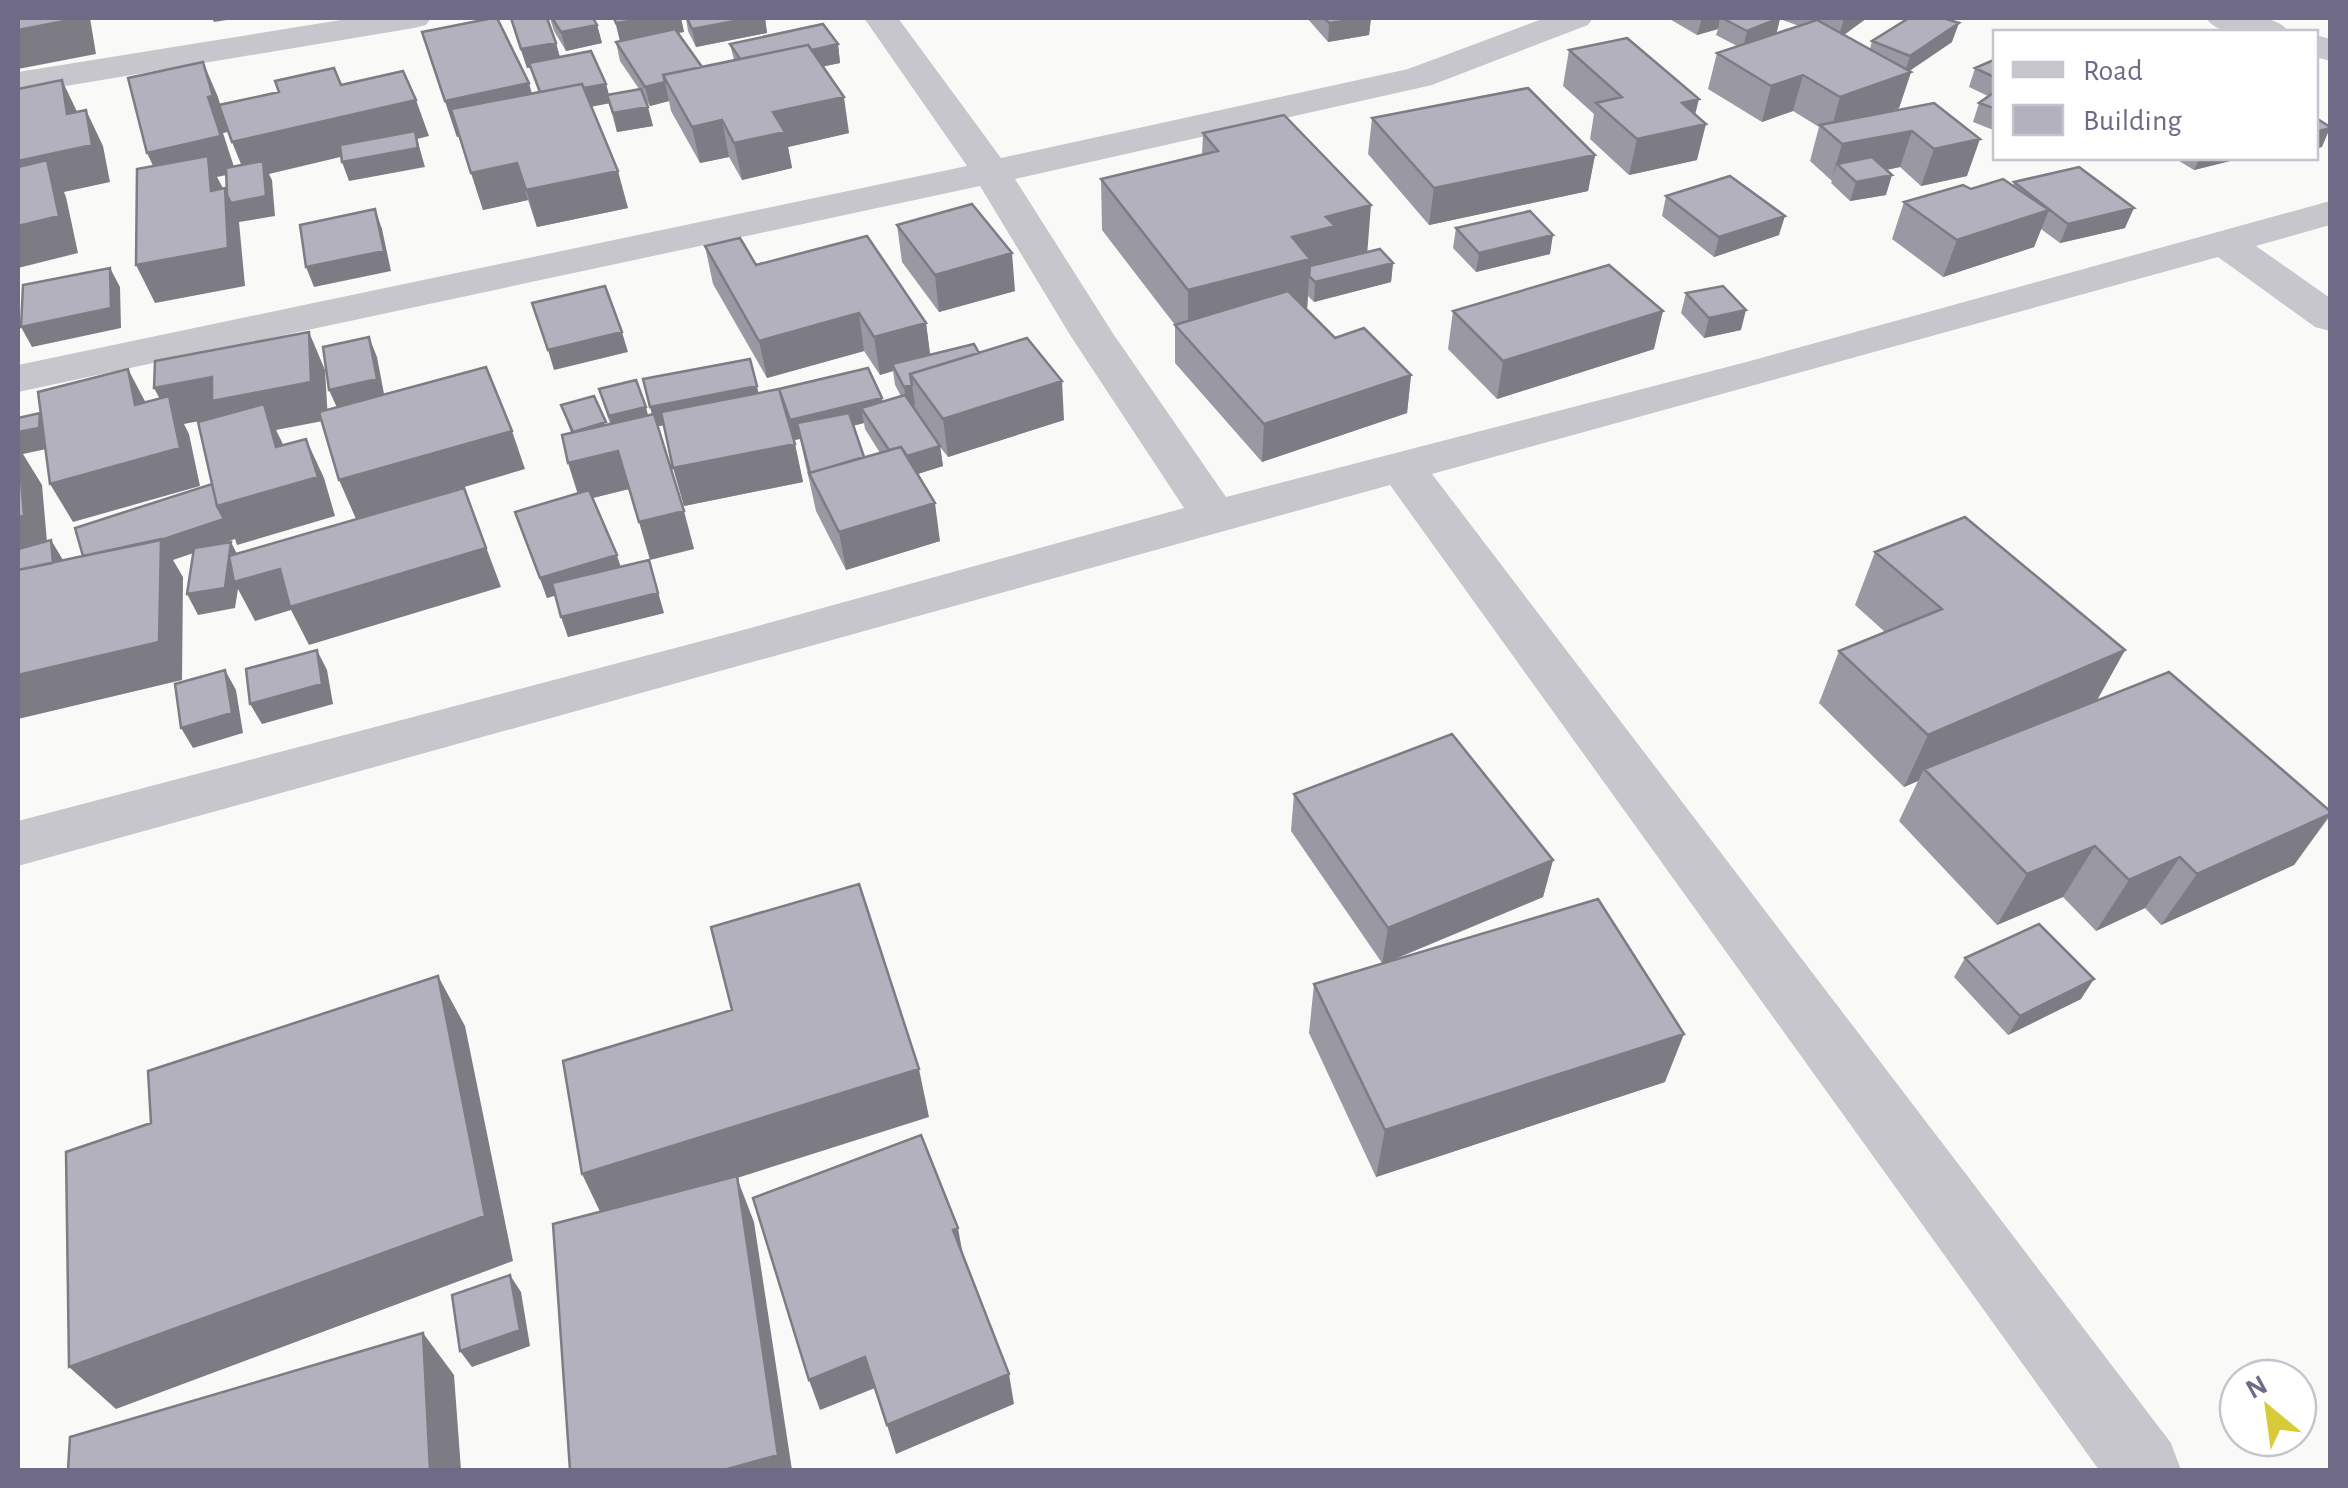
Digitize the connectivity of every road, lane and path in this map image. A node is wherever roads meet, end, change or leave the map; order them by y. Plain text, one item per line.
1 (414, 18) edge
2 (881, 18) edge
3 (1576, 18) edge
4 (2223, 18) edge
5 (2265, 30) edge
6 (18, 84) edge
7 (990, 170) junction
8 (2330, 213) edge
9 (2224, 243) junction
10 (2330, 318) edge
11 (18, 379) edge
12 (1402, 466) junction
13 (1214, 516) junction
14 (18, 844) edge
15 (2144, 1470) edge

1 - 6 street
2 - 7 street
3 - 7 street
4 - 5 street
7 - 11 street
7 - 13 street
8 - 9 street
9 - 10 street
9 - 12 street
12 - 13 street
12 - 15 street
13 - 14 street

